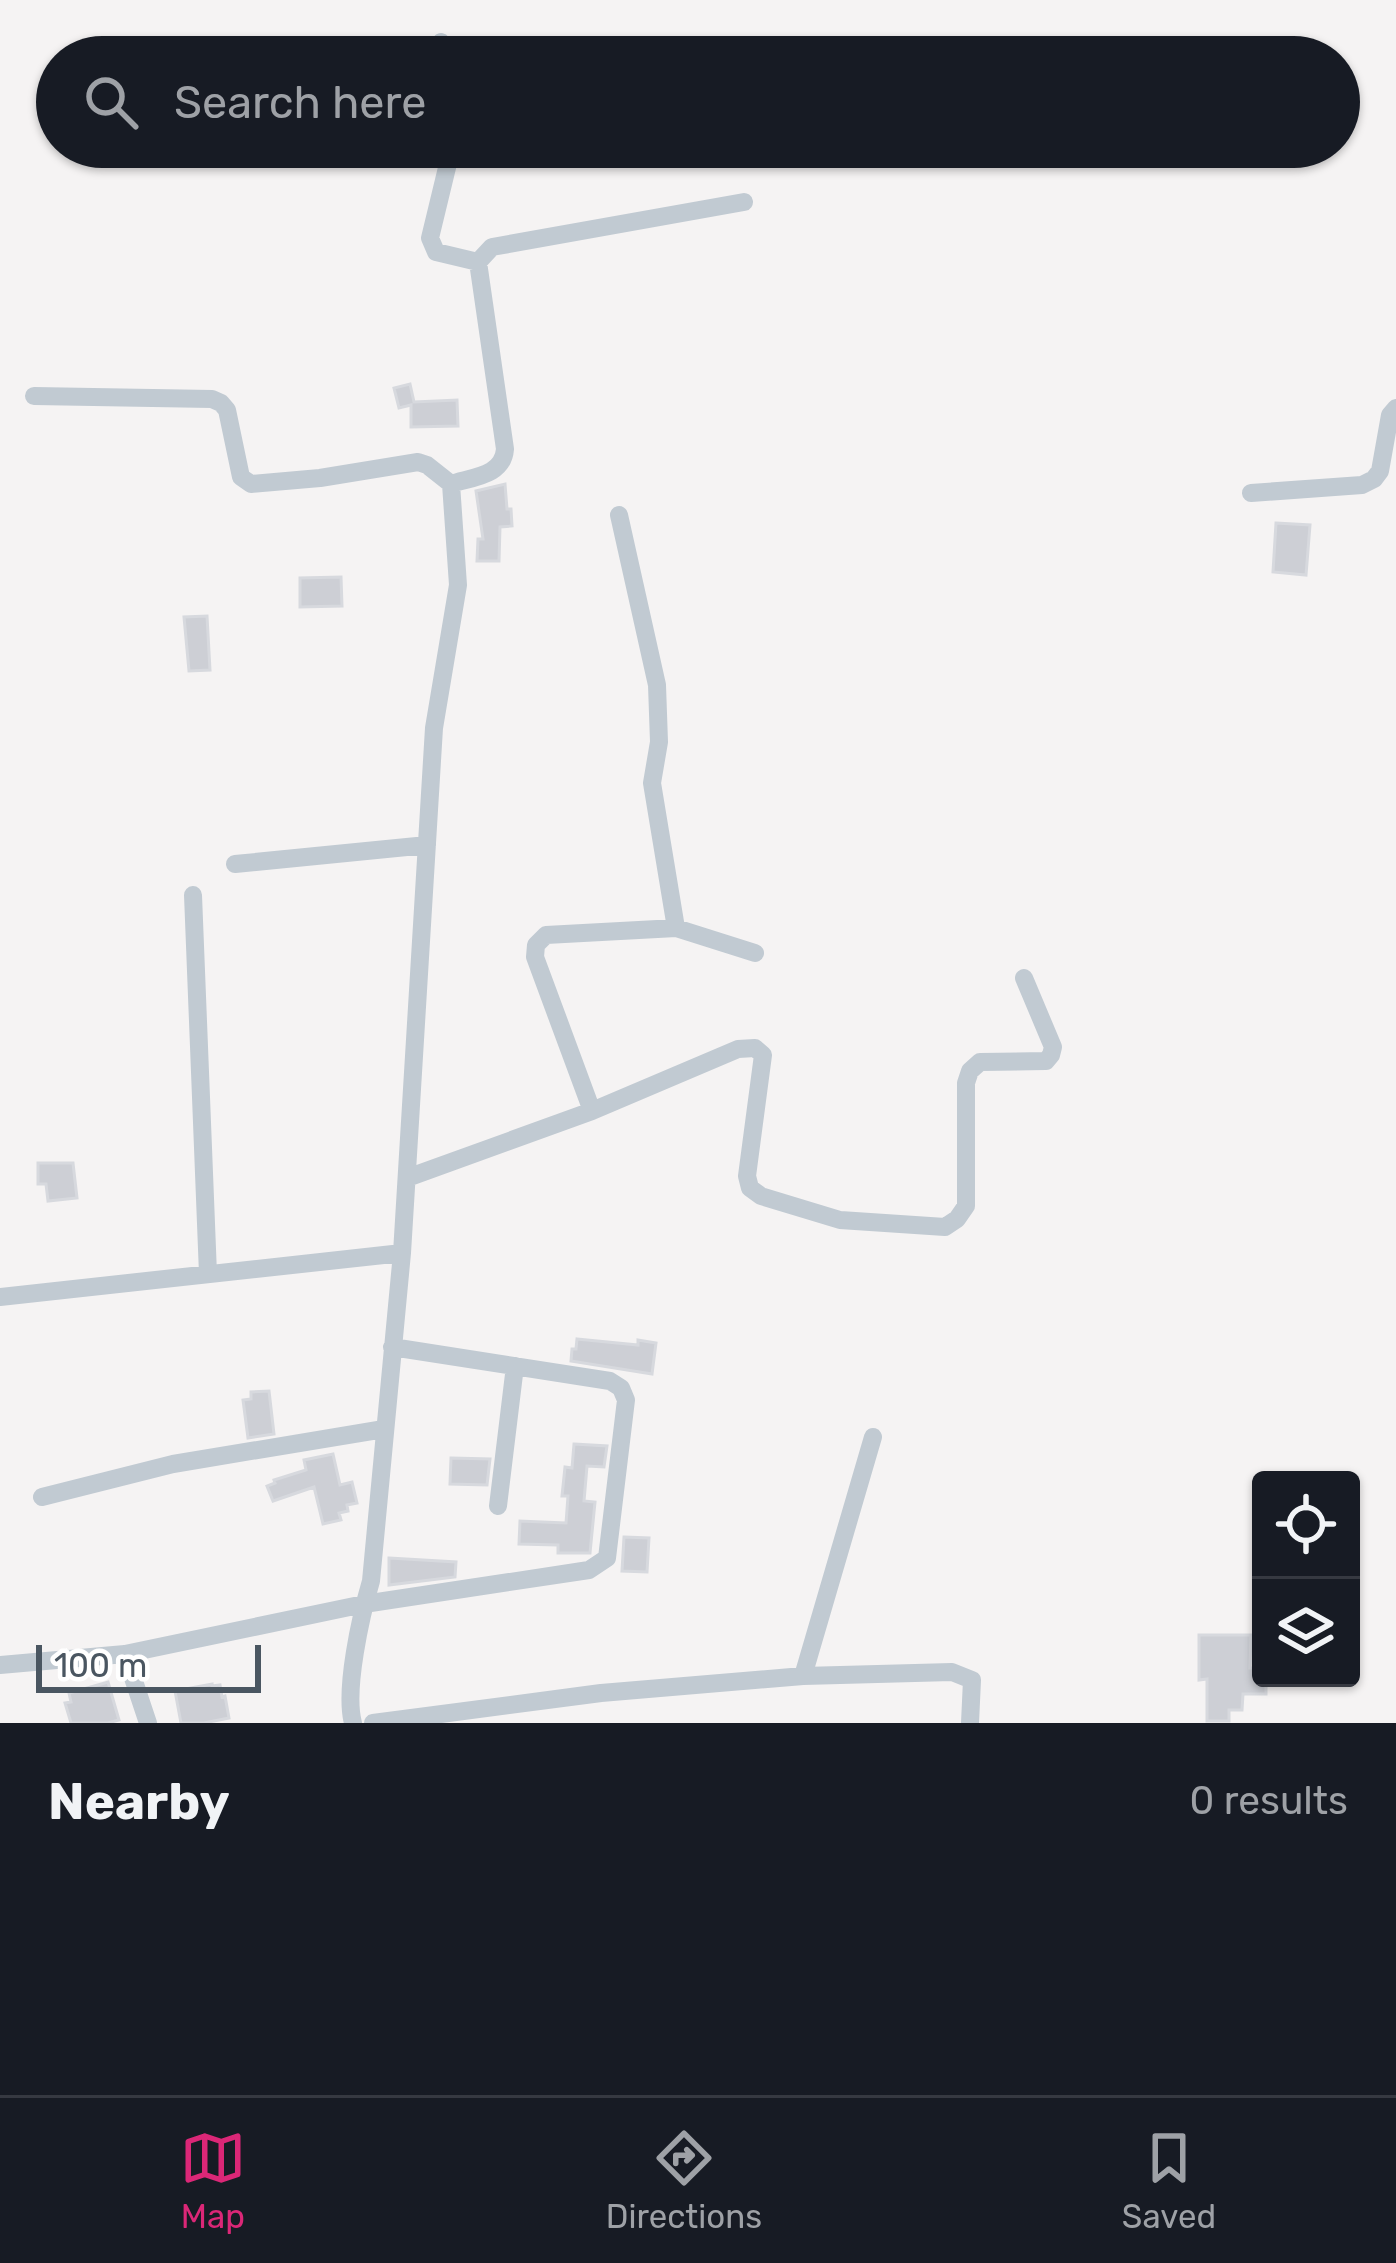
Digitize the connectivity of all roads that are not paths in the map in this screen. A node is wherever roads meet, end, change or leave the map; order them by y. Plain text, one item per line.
1 (447, 168) edge
2 (744, 202) dead end
3 (478, 262) junction
4 (34, 396) dead end
5 (1396, 408) edge
6 (451, 484) junction
7 (1251, 493) dead end
8 (619, 515) dead end
9 (427, 845) junction
10 (235, 864) dead end
11 (193, 895) dead end
12 (676, 928) junction
13 (755, 953) dead end
14 (1024, 978) dead end
15 (592, 1111) junction
16 (407, 1178) junction
17 (402, 1252) junction
18 (208, 1274) junction
19 (0, 1297) edge
20 (392, 1347) junction
21 (515, 1366) junction
22 (384, 1429) junction
23 (873, 1437) dead end
24 (42, 1497) dead end
25 (498, 1506) dead end
26 (364, 1604) junction
27 (125, 1654) junction
28 (0, 1665) edge
29 (803, 1676) junction
30 (504, 1714) edge
31 (148, 1723) edge
32 (353, 1723) edge
33 (373, 1723) edge
34 (970, 1723) edge

1 - 3 street
2 - 3 street
3 - 6 street
4 - 6 street
5 - 7 street
6 - 9 street
8 - 12 street
9 - 10 street
9 - 16 street
11 - 18 street
12 - 13 street
12 - 15 street
14 - 15 street
15 - 16 street
16 - 17 street
17 - 18 street
17 - 20 street
18 - 19 street
20 - 21 street
20 - 22 street
21 - 25 street
21 - 26 street
22 - 24 street
22 - 26 street
23 - 29 street
26 - 27 street
26 - 32 street
27 - 28 street
27 - 31 street
29 - 30 street
29 - 34 street
30 - 33 street

